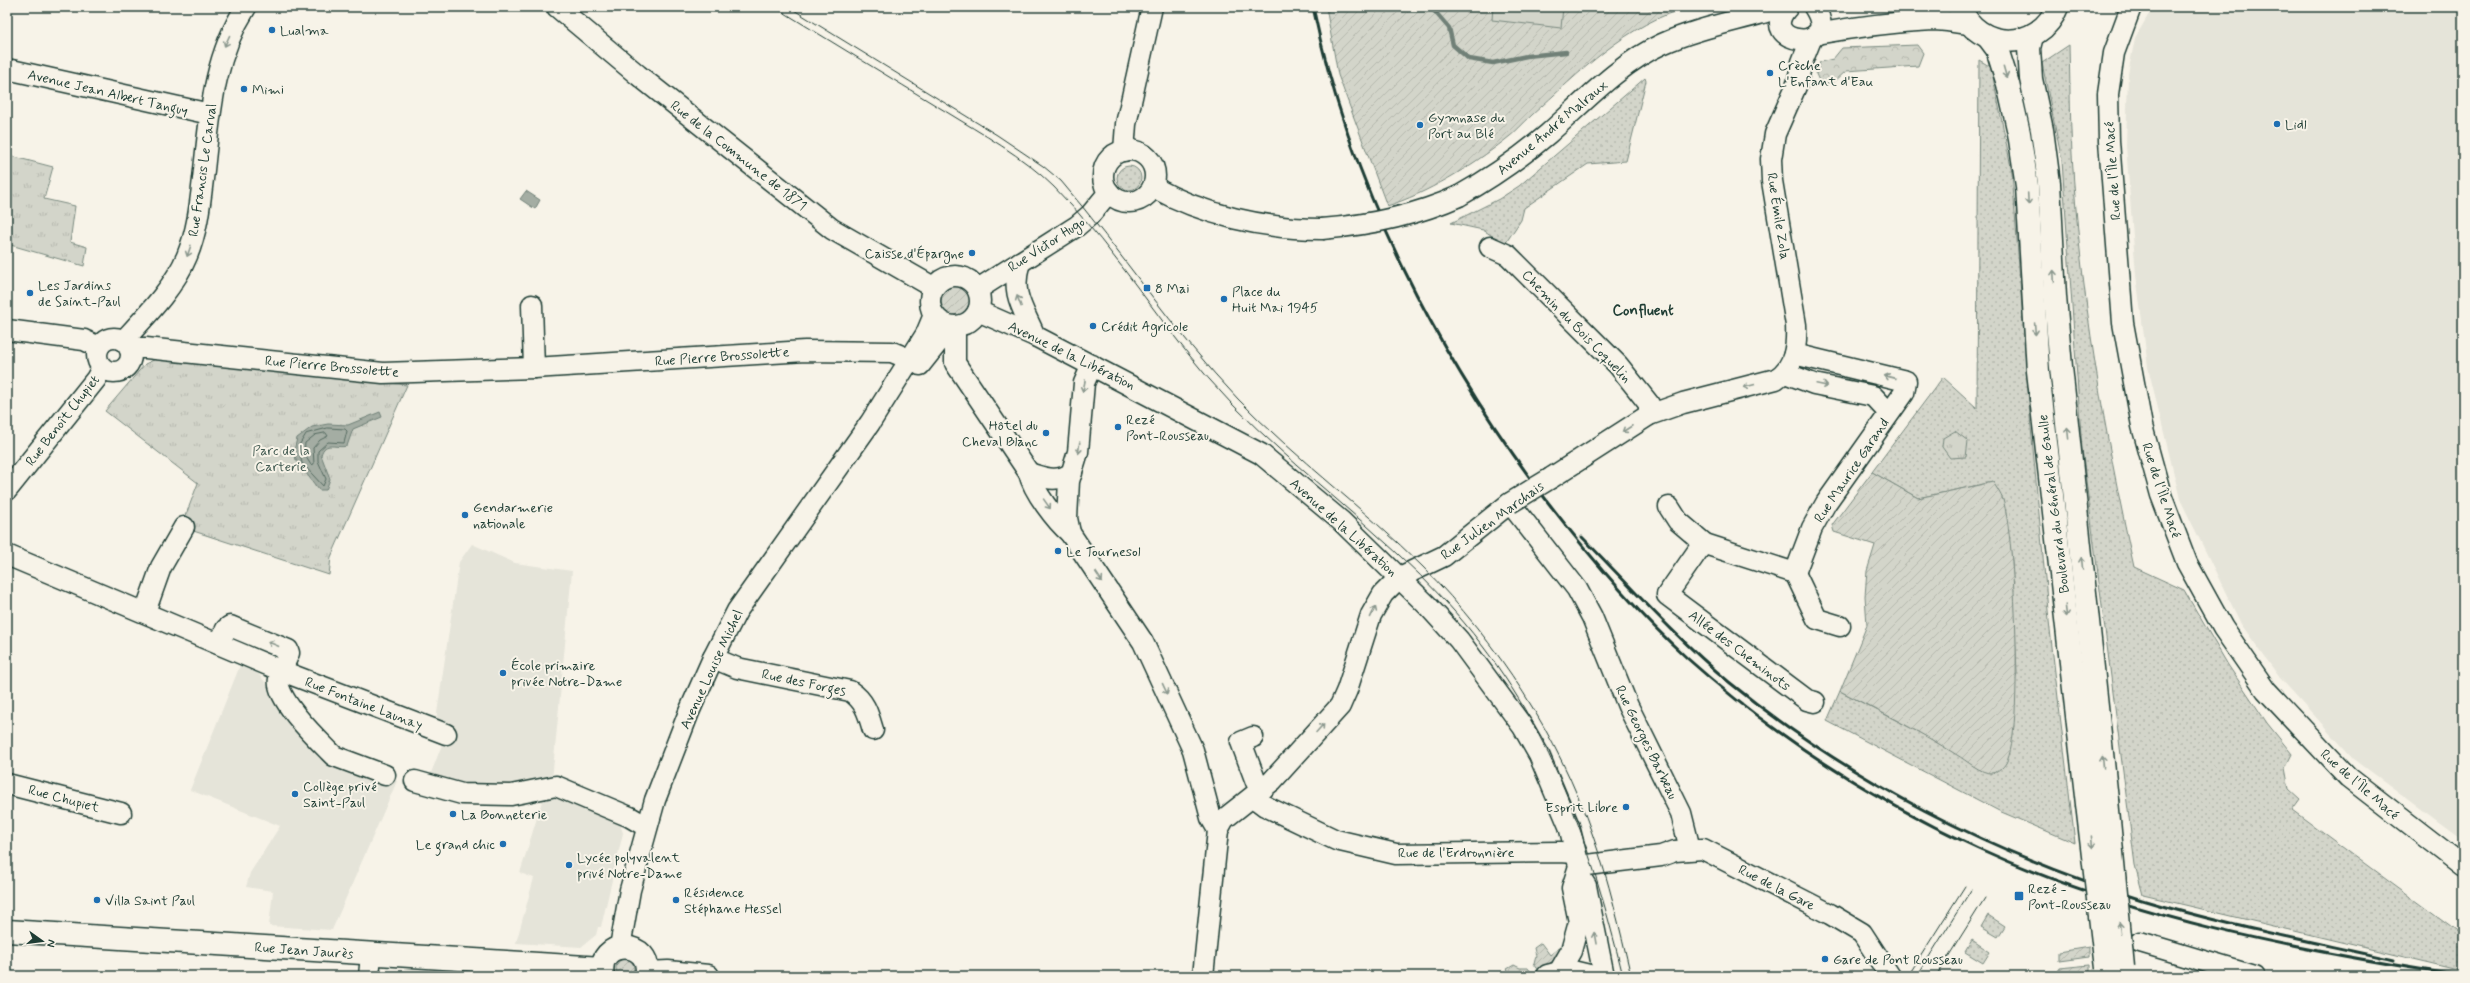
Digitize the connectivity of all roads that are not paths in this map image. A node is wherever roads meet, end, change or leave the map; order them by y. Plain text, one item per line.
1 (246, 7) edge
2 (557, 7) edge
3 (1152, 7) edge
4 (1783, 7) edge
5 (1788, 7) edge
6 (1934, 7) edge
7 (2131, 7) edge
8 (2058, 8) edge
9 (1815, 9) edge
10 (1965, 15) edge
11 (1738, 21) junction
12 (1908, 21) junction
13 (1865, 25) junction
14 (1801, 35) junction
15 (2032, 36) junction
16 (1988, 37) junction
17 (7, 69) edge
18 (210, 114) junction
19 (1124, 152) junction
20 (1153, 187) junction
21 (1109, 192) junction
22 (1490, 247) dead end
23 (1020, 262) junction
24 (933, 287) junction
25 (978, 289) junction
26 (532, 305) dead end
27 (978, 311) junction
28 (934, 315) junction
29 (953, 326) junction
30 (7, 330) edge
31 (1035, 336) junction
32 (126, 345) junction
33 (99, 347) junction
34 (1794, 354) junction
35 (918, 357) junction
36 (955, 363) junction
37 (1092, 365) junction
38 (102, 368) junction
39 (534, 368) junction
40 (1785, 373) junction
41 (1889, 413) junction
42 (1649, 415) junction
43 (1029, 473) junction
44 (1072, 473) junction
45 (7, 490) edge
46 (1510, 503) junction
47 (1668, 507) dead end
48 (184, 528) dead end
49 (1070, 532) junction
50 (1705, 544) junction
51 (7, 555) edge
52 (1795, 573) junction
53 (1400, 577) junction
54 (145, 612) junction
55 (1840, 626) dead end
56 (713, 658) junction
57 (282, 671) junction
58 (1815, 702) dead end
59 (873, 730) dead end
60 (446, 734) dead end
61 (1253, 737) dead end
62 (385, 775) dead end
63 (415, 781) dead end
64 (7, 784) edge
65 (1258, 793) junction
66 (2097, 802) junction
67 (122, 812) dead end
68 (647, 827) junction
69 (1218, 830) junction
70 (1690, 849) junction
71 (1577, 864) junction
72 (2463, 866) edge
73 (7, 930) edge
74 (1862, 933) junction
75 (2140, 942) dead end
76 (620, 947) junction
77 (370, 966) edge
78 (602, 972) edge
79 (2115, 972) edge
80 (646, 974) edge
81 (1553, 974) edge
82 (708, 976) edge
83 (1204, 976) edge
84 (1589, 976) edge
85 (1604, 976) edge
86 (1878, 976) edge
87 (1890, 976) edge
88 (2254, 976) edge

1 -> 18 street, Rue Francis Le Carval
2 - 24 street, Rue de la Commune de 1871
3 - 19 street
4 - 11 street, Avenue André Malraux
5 - 14 street
6 - 12 street, Avenue André Malraux
7 - 72 street, Rue de l'Île Macé
8 - 15 main road
9 - 13 street, Avenue André Malraux
9 - 14 street
10 - 12 street, Avenue André Malraux
10 - 16 main road
11 - 14 street, Avenue André Malraux
11 - 20 street, Avenue André Malraux, bridge
12 - 13 street, Avenue André Malraux
13 - 14 street, Avenue André Malraux
14 - 34 street, Rue Émile Zola
15 - 16 main road
66 -> 15 main road, Boulevard du Général de Gaulle
16 -> 66 main road, Boulevard du Général de Gaulle
17 - 18 street, Avenue Jean Albert Tanguy
18 -> 32 street, Rue Francis Le Carval
19 - 20 street
19 - 21 street
20 - 21 street
21 - 23 street, Rue Victor Hugo
22 - 42 street, Chemin du Bois Coquelin
23 - 25 street, Rue Victor Hugo
31 -> 23 street
24 - 25 street
24 - 28 street
25 - 27 street
26 - 39 street
27 - 29 street
27 - 31 street, Avenue de la Libération
28 - 29 street
28 - 35 street, Avenue Louise Michel
29 - 35 street, Avenue Louise Michel
29 - 36 street
30 - 33 street
31 - 37 street, Avenue de la Libération
32 - 33 street
32 - 38 street
32 - 39 street, Rue Pierre Brossolette
33 - 38 street
34 - 40 street, Rue Émile Zola
41 -> 34 street, Rue Maurice Garand
35 - 36 street
35 - 39 street, Rue Pierre Brossolette
35 - 56 street, Avenue Louise Michel
36 - 43 street
37 -> 44 street
37 - 53 street, Avenue de la Libération
38 - 45 street, Rue Benoît Chupiet
40 -> 41 street, Rue Maurice Garand
40 -> 42 street, Rue Julien Marchais
41 - 52 street, Rue Maurice Garand
42 -> 46 street, Rue Julien Marchais, bridge
43 - 44 street
43 -> 49 street
44 - 49 street
46 - 53 street, Rue Julien Marchais
46 - 70 street, Rue Georges Barbeau
47 - 50 street
48 - 54 street
49 -> 69 street
50 - 52 street
50 - 58 street, Allée des Cheminots
51 - 54 street
52 - 55 street
65 -> 53 street, Rue Julien Marchais
53 - 71 street, Avenue de la Libération
54 - 57 street
56 - 59 street, Rue des Forges
56 - 68 street, Avenue Louise Michel
57 - 60 street, Rue Fontaine Launay
57 - 62 street
61 - 65 street
63 - 68 street
64 - 67 street, Rue Chupiet
65 - 69 street, Rue Julien Marchais
65 - 71 street, Rue de l'Erdronnière
66 - 79 main road, Boulevard du Général de Gaulle, bridge
68 - 76 street, Avenue Louise Michel
69 - 83 street
70 - 71 street
70 - 74 street, Rue de la Gare
71 - 81 street, Avenue de la Libération
85 -> 71 street, Avenue de la Libération
73 - 77 main road, Rue Jean Jaurès
74 - 86 street
74 - 87 street, Rue de la Gare
75 - 88 street
76 - 78 main road, Rue Jean Jaurès
76 - 80 main road
77 - 78 main road, Rue Jean Jaurès
80 - 82 main road
81 - 84 main road

